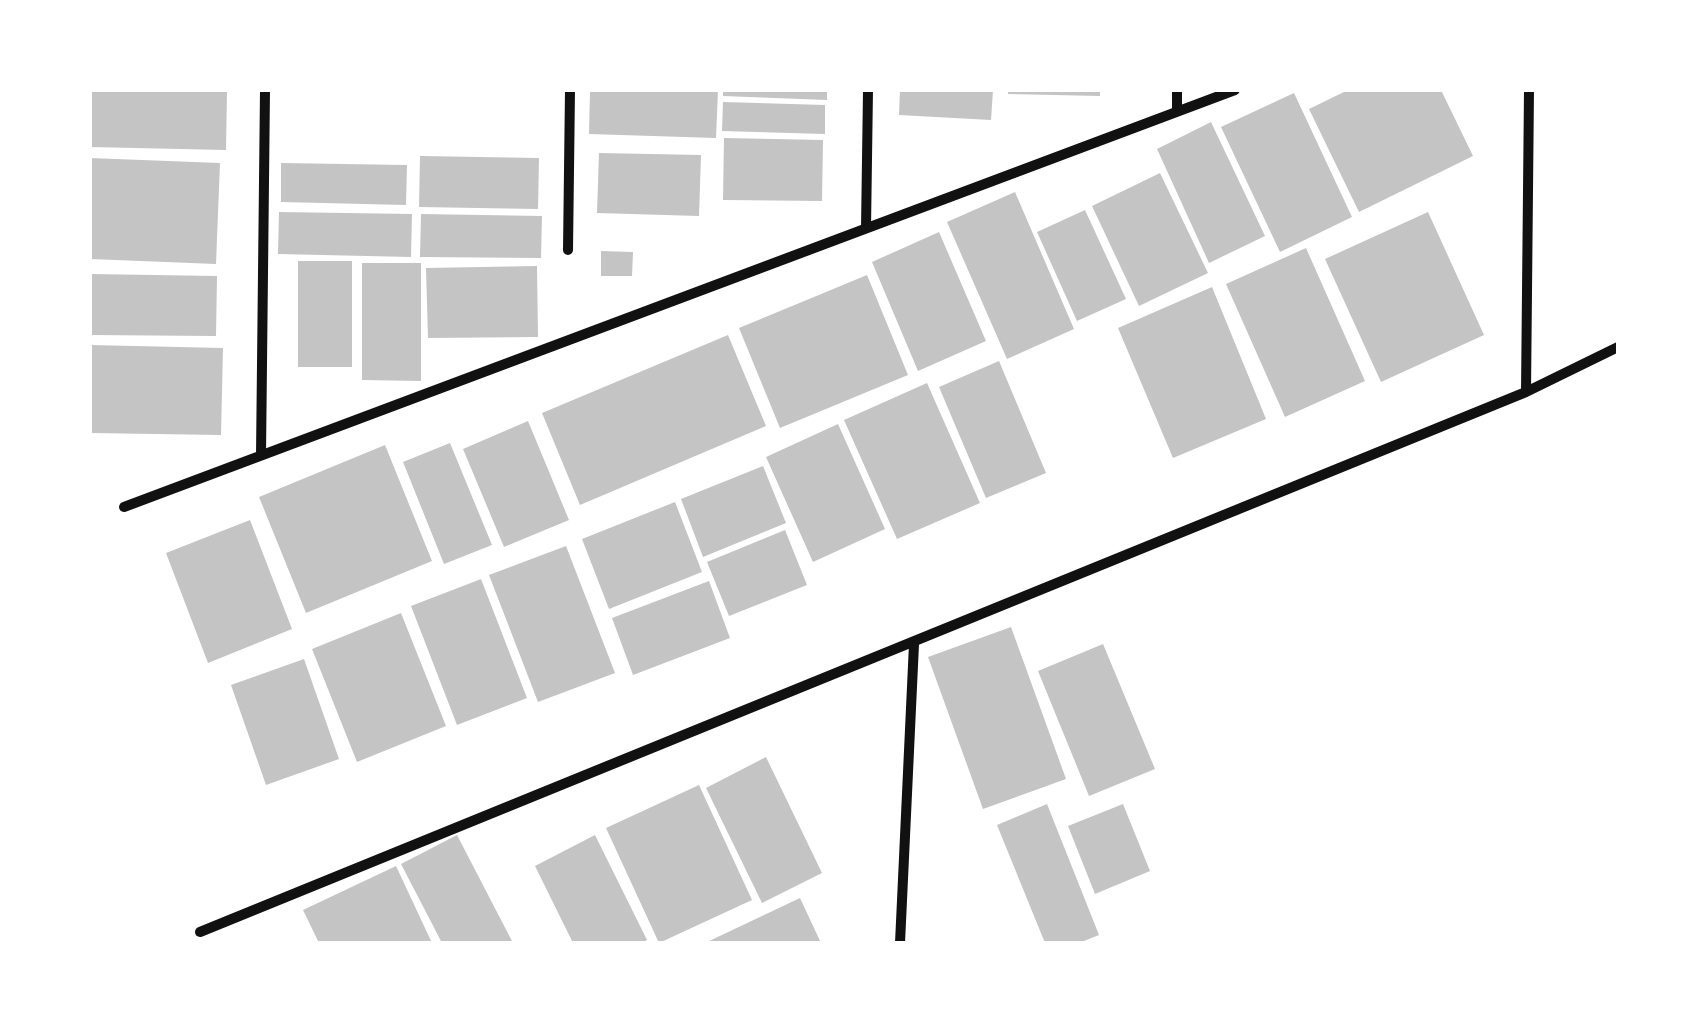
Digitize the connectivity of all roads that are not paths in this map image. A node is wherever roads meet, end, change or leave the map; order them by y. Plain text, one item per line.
1 (265, 90) edge
2 (570, 90) edge
3 (868, 90) edge
4 (1177, 90) edge
5 (1236, 90) edge
6 (1529, 90) edge
7 (1177, 112) junction
8 (866, 228) junction
9 (568, 250) dead end
10 (1618, 347) edge
11 (1526, 392) junction
12 (262, 455) junction
13 (124, 507) dead end
14 (914, 644) junction
15 (200, 932) dead end
16 (900, 943) edge

1 - 12 street
2 - 9 street
3 - 8 street
4 - 7 street
5 - 7 street
6 - 11 street
7 - 8 street
8 - 12 street
10 - 11 street
11 - 14 street
12 - 13 street
14 - 15 street
14 - 16 street

